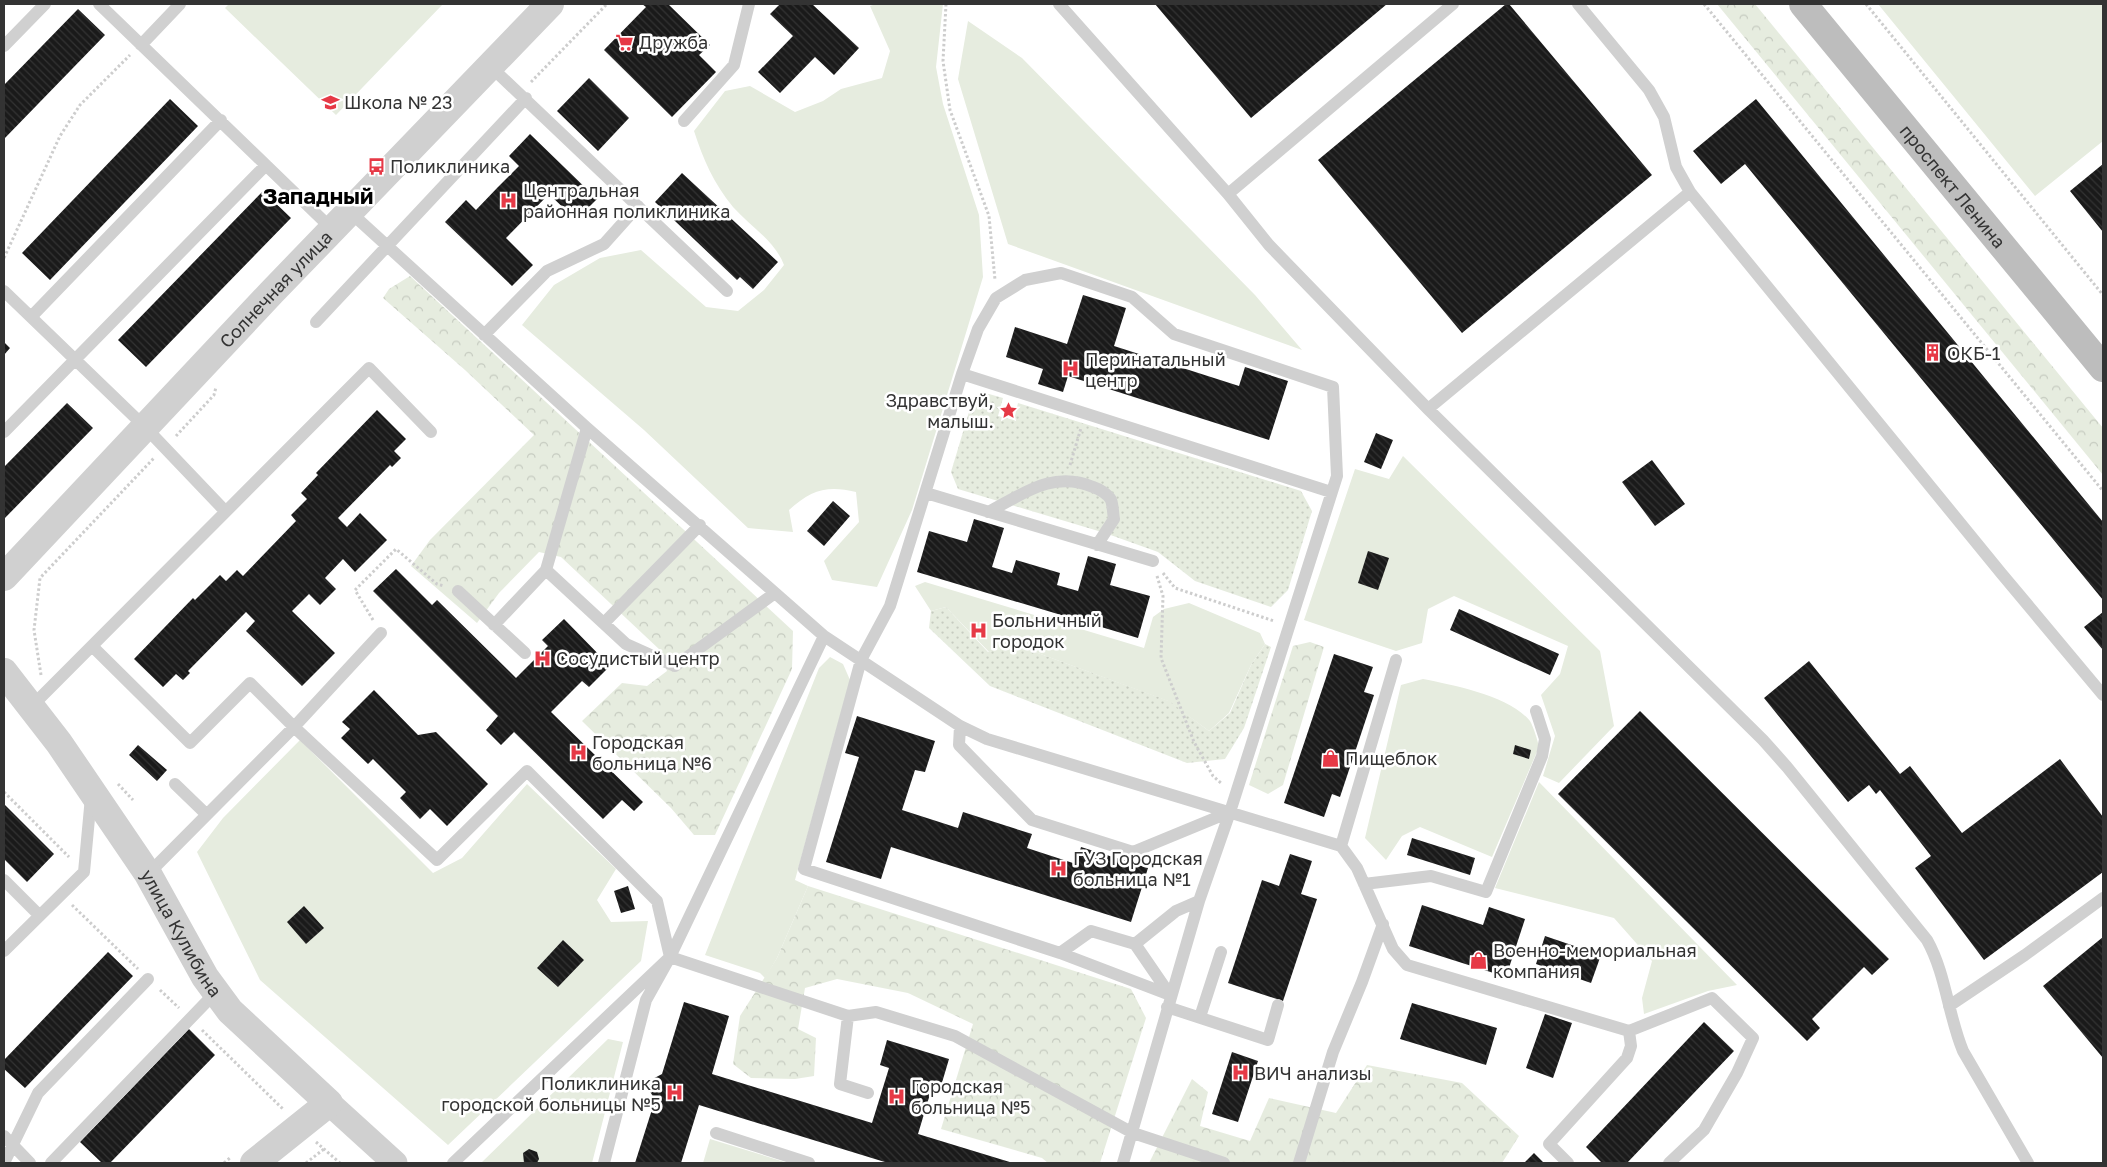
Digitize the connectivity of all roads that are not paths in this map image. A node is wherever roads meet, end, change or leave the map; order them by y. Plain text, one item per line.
1 (45, 4) edge
2 (99, 4) edge
3 (180, 4) edge
4 (550, 4) edge
5 (749, 4) edge
6 (1059, 4) edge
7 (1453, 4) edge
8 (1578, 4) edge
9 (1803, 4) edge
10 (141, 45) junction
11 (4, 46) edge
12 (490, 66) junction
13 (523, 96) junction
14 (221, 120) junction
15 (684, 121) dead end
16 (266, 165) junction
17 (1690, 192) junction
18 (1228, 194) junction
19 (638, 206) junction
20 (342, 221) junction
21 (387, 248) junction
22 (4, 291) edge
23 (726, 291) dead end
24 (31, 317) junction
25 (316, 322) dead end
26 (484, 335) junction
27 (74, 359) junction
28 (2103, 368) edge
29 (962, 374) junction
30 (1428, 409) junction
31 (145, 428) junction
32 (587, 428) junction
33 (4, 432) edge
34 (431, 432) dead end
35 (1331, 492) junction
36 (926, 493) junction
37 (225, 511) junction
38 (988, 512) junction
39 (700, 525) junction
40 (1097, 545) junction
41 (1153, 561) road end
42 (546, 570) junction
43 (4, 576) edge
44 (458, 591) road end
45 (774, 593) junction
46 (604, 623) junction
47 (494, 625) junction
48 (381, 633) road end
49 (824, 636) junction
50 (93, 647) junction
51 (525, 653) dead end
52 (861, 660) junction
53 (1396, 660) dead end
54 (4, 672) edge
55 (2103, 695) edge
56 (37, 701) junction
57 (1536, 711) dead end
58 (960, 726) junction
59 (294, 727) junction
60 (175, 784) dead end
61 (103, 785) junction
62 (1230, 812) junction
63 (206, 814) junction
64 (1341, 846) junction
65 (148, 874) junction
66 (4, 880) edge
67 (1364, 884) junction
68 (2103, 898) edge
69 (1199, 901) junction
70 (39, 915) junction
71 (1382, 924) junction
72 (1135, 944) junction
73 (4, 951) edge
74 (1221, 952) dead end
75 (1060, 953) junction
76 (670, 957) junction
77 (148, 979) dead end
78 (216, 992) junction
79 (1168, 1001) junction
80 (1278, 1005) dead end
81 (1949, 1006) junction
82 (848, 1016) junction
83 (1200, 1017) junction
84 (1629, 1031) junction
85 (868, 1093) dead end
86 (329, 1103) junction
87 (716, 1133) dead end
88 (1133, 1133) junction
89 (8, 1141) edge
90 (4, 1163) edge
91 (30, 1163) edge
92 (52, 1163) edge
93 (254, 1163) edge
94 (395, 1163) edge
95 (453, 1163) edge
96 (604, 1163) edge
97 (809, 1163) edge
98 (1123, 1163) edge
99 (1224, 1163) edge
100 (1299, 1163) edge
101 (1568, 1163) edge
102 (1669, 1163) edge
103 (2028, 1163) edge

1 - 11 lane
2 - 10 lane
3 - 10 lane
4 - 12 street, Солнечная улица
5 - 15 lane
6 - 18 lane
7 - 18 lane
8 - 17 lane
9 - 28 main road, проспект Ленина
10 - 14 lane
12 - 13 lane
12 - 20 street, Солнечная улица
13 - 19 lane
13 - 21 lane
14 - 16 lane
14 - 24 lane
16 - 20 lane
16 - 27 lane
17 - 30 lane
17 - 55 lane
18 - 30 lane
19 - 23 lane
19 - 26 lane
20 - 21 lane
20 - 31 street, Солнечная улица
21 - 25 lane
21 - 26 lane
22 - 24 lane
24 - 27 lane
26 - 32 lane
27 - 31 lane
27 - 33 lane
29 - 35 lane
29 - 35 lane
29 - 36 lane
30 - 81 lane
31 - 37 lane
31 - 43 street, Солнечная улица
32 - 39 lane
32 - 42 lane
34 - 37 lane
35 - 62 lane
36 - 38 lane
36 - 52 lane
37 - 50 lane
38 - 40 lane
38 - 40 lane
39 - 45 lane
39 - 46 lane
40 - 41 lane
42 - 46 lane
42 - 47 lane
44 - 47 lane
45 - 46 lane
45 - 49 lane
47 - 51 lane
48 - 59 lane
49 - 52 lane
49 - 76 lane
50 - 56 lane
50 - 59 lane
52 - 58 lane
52 - 75 lane
53 - 64 lane
54 - 56 street, улица Кулибина
56 - 61 street, улица Кулибина
57 - 67 lane
58 - 62 lane
58 - 62 lane
59 - 63 lane
59 - 76 lane
60 - 63 lane
61 - 65 street, улица Кулибина
61 - 70 lane
62 - 64 lane
62 - 69 lane
63 - 65 lane
64 - 67 lane
65 - 78 street, улица Кулибина
66 - 70 lane
67 - 71 lane
68 - 81 lane
69 - 72 lane
69 - 79 lane
70 - 73 lane
71 - 84 lane
71 - 100 lane
72 - 75 lane
72 - 79 lane
74 - 83 lane
75 - 79 lane
76 - 82 lane
76 - 95 lane
76 - 96 lane
77 - 89 lane
78 - 86 street, улица Кулибина
78 - 92 lane
79 - 83 lane
79 - 88 lane
80 - 83 lane
81 - 103 lane
82 - 85 lane
82 - 88 lane
84 - 101 lane
84 - 102 lane
86 - 93 street
86 - 94 street, улица Кулибина
87 - 97 lane
88 - 98 lane
88 - 99 lane
89 - 90 lane
89 - 91 lane

